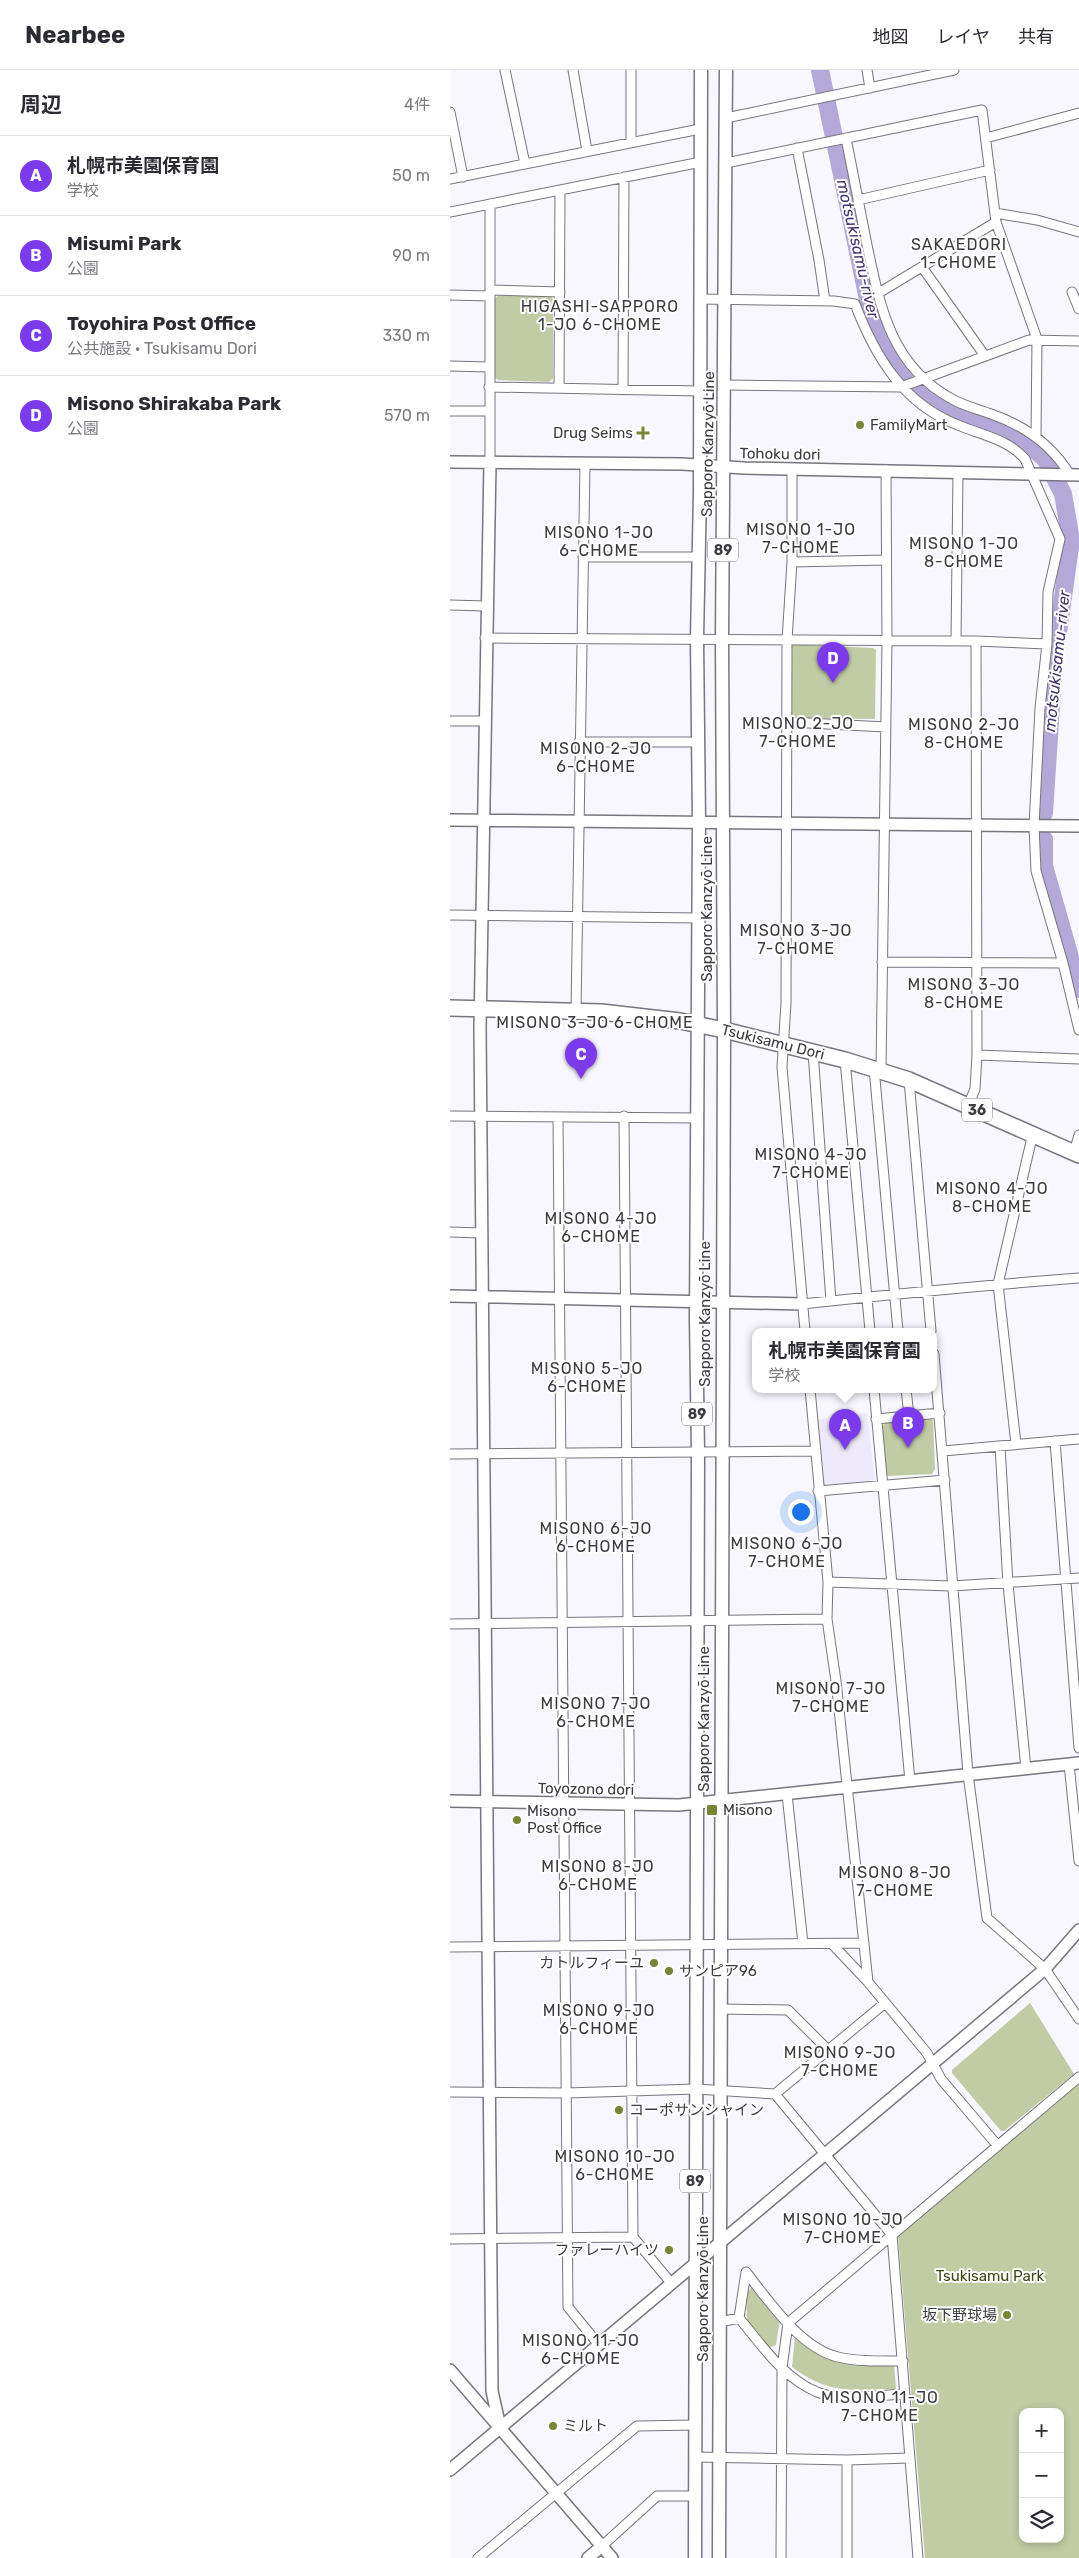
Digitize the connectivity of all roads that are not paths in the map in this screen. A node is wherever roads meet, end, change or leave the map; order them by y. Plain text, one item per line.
1 (505, 70) edge
2 (572, 70) edge
3 (631, 70) edge
4 (700, 70) edge
5 (726, 70) edge
6 (867, 70) edge
7 (954, 70) edge
8 (870, 88) junction
9 (450, 112) edge
10 (1079, 113) edge
11 (726, 118) junction
12 (700, 129) junction
13 (843, 138) junction
14 (986, 138) junction
15 (631, 142) junction
16 (797, 148) junction
17 (586, 150) junction
18 (701, 162) junction
19 (726, 163) junction
20 (525, 164) junction
21 (990, 170) junction
22 (463, 176) junction
23 (624, 178) junction
24 (450, 179) edge
25 (560, 191) junction
26 (858, 200) junction
27 (490, 204) junction
28 (450, 212) edge
29 (996, 218) junction
30 (1079, 232) edge
31 (922, 267) junction
32 (560, 292) junction
33 (1072, 292) dead end
34 (490, 293) junction
35 (877, 294) junction
36 (450, 295) edge
37 (700, 299) junction
38 (726, 299) junction
39 (824, 300) junction
40 (1079, 309) edge
41 (1037, 339) junction
42 (1079, 341) edge
43 (985, 356) junction
44 (450, 366) edge
45 (489, 367) junction
46 (921, 379) junction
47 (726, 385) junction
48 (904, 386) junction
49 (490, 387) junction
50 (559, 388) junction
51 (623, 389) junction
52 (700, 391) junction
53 (450, 411) edge
54 (490, 412) junction
55 (1036, 437) junction
56 (450, 462) edge
57 (490, 463) junction
58 (585, 464) junction
59 (700, 466) junction
60 (725, 467) junction
61 (792, 469) junction
62 (886, 470) junction
63 (958, 473) junction
64 (1037, 474) junction
65 (1071, 475) edge
66 (583, 557) junction
67 (699, 557) junction
68 (886, 560) junction
69 (792, 562) junction
70 (450, 605) edge
71 (486, 606) junction
72 (485, 638) junction
73 (582, 639) junction
74 (722, 639) junction
75 (697, 640) junction
76 (788, 640) junction
77 (887, 641) junction
78 (976, 641) junction
79 (956, 642) junction
80 (1047, 644) junction
81 (450, 721) edge
82 (485, 721) junction
83 (788, 722) junction
84 (886, 727) junction
85 (579, 742) junction
86 (697, 742) junction
87 (450, 820) edge
88 (483, 820) junction
89 (579, 820) junction
90 (699, 822) junction
91 (723, 823) junction
92 (787, 824) junction
93 (884, 824) junction
94 (978, 826) junction
95 (1034, 826) junction
96 (1079, 826) edge
97 (450, 914) edge
98 (482, 915) junction
99 (576, 917) junction
100 (699, 918) junction
101 (882, 962) junction
102 (1063, 963) junction
103 (978, 964) junction
104 (450, 1008) edge
105 (481, 1008) junction
106 (576, 1011) junction
107 (698, 1024) junction
108 (724, 1030) junction
109 (1079, 1030) edge
110 (783, 1044) junction
111 (813, 1052) junction
112 (976, 1055) junction
113 (1079, 1059) edge
114 (845, 1060) junction
115 (877, 1069) junction
116 (909, 1080) junction
117 (968, 1106) junction
118 (450, 1116) edge
119 (624, 1116) junction
120 (482, 1117) junction
121 (558, 1117) junction
122 (698, 1118) junction
123 (1033, 1133) junction
124 (1079, 1135) edge
125 (1076, 1153) edge
126 (450, 1232) edge
127 (482, 1233) junction
128 (1079, 1278) edge
129 (998, 1284) junction
130 (927, 1290) junction
131 (894, 1294) junction
132 (450, 1296) edge
133 (484, 1296) junction
134 (559, 1298) junction
135 (867, 1298) junction
136 (625, 1300) junction
137 (696, 1300) junction
138 (831, 1300) junction
139 (722, 1301) junction
140 (802, 1304) junction
141 (805, 1328) edge
142 (870, 1328) edge
143 (898, 1328) edge
144 (931, 1328) edge
145 (937, 1384) edge
146 (810, 1393) edge
147 (874, 1393) edge
148 (907, 1393) edge
149 (940, 1413) junction
150 (910, 1416) junction
151 (876, 1419) junction
152 (1079, 1439) edge
153 (1054, 1441) junction
154 (1016, 1444) junction
155 (1000, 1446) junction
156 (816, 1451) junction
157 (943, 1451) junction
158 (698, 1452) junction
159 (721, 1452) junction
160 (450, 1454) edge
161 (484, 1454) junction
162 (561, 1454) junction
163 (625, 1454) junction
164 (945, 1480) junction
165 (884, 1484) junction
166 (818, 1491) junction
167 (1079, 1578) edge
168 (1066, 1579) junction
169 (828, 1582) junction
170 (893, 1583) junction
171 (1008, 1584) junction
172 (952, 1586) junction
173 (827, 1619) junction
174 (562, 1621) junction
175 (697, 1621) junction
176 (721, 1621) junction
177 (627, 1622) junction
178 (486, 1623) junction
179 (450, 1624) edge
180 (1079, 1748) edge
181 (1074, 1764) edge
182 (1026, 1769) junction
183 (968, 1774) junction
184 (910, 1782) junction
185 (846, 1788) junction
186 (787, 1794) junction
187 (450, 1801) edge
188 (488, 1802) junction
189 (721, 1802) junction
190 (564, 1804) junction
191 (629, 1804) junction
192 (697, 1804) junction
193 (1079, 1861) edge
194 (1079, 1930) edge
195 (864, 1943) junction
196 (696, 1944) junction
197 (803, 1944) junction
198 (832, 1944) junction
199 (489, 1946) junction
200 (564, 1946) junction
201 (630, 1946) junction
202 (721, 1946) junction
203 (450, 1947) edge
204 (1045, 1969) junction
205 (868, 1982) junction
206 (884, 2003) junction
207 (721, 2010) junction
208 (1079, 2019) edge
209 (828, 2050) junction
210 (932, 2064) junction
211 (1079, 2077) edge
212 (696, 2089) junction
213 (720, 2090) junction
214 (631, 2091) junction
215 (450, 2092) edge
216 (490, 2092) junction
217 (566, 2093) junction
218 (775, 2094) junction
219 (998, 2146) junction
220 (823, 2154) junction
221 (892, 2234) junction
222 (568, 2237) junction
223 (633, 2237) junction
224 (450, 2239) edge
225 (492, 2239) junction
226 (719, 2244) junction
227 (695, 2264) junction
228 (672, 2284) junction
229 (738, 2318) junction
230 (720, 2322) junction
231 (788, 2323) junction
232 (599, 2345) junction
233 (903, 2361) junction
234 (782, 2368) junction
235 (450, 2370) edge
236 (906, 2394) junction
237 (695, 2425) junction
238 (500, 2428) junction
239 (695, 2457) junction
240 (720, 2458) junction
241 (910, 2458) junction
242 (781, 2459) junction
243 (847, 2460) junction
244 (450, 2470) edge
245 (556, 2493) junction
246 (695, 2496) junction
247 (602, 2546) junction
248 (478, 2558) edge
249 (588, 2558) edge
250 (612, 2558) edge
251 (695, 2558) edge
252 (719, 2558) edge
253 (781, 2558) edge
254 (847, 2558) edge
255 (918, 2558) edge

1 - 20 street
2 - 17 street
3 - 15 street
4 - 12 main road, Sapporo Kanzyō Line / 89
5 - 11 main road, Sapporo Kanzyō Line / 89
6 - 8 street
7 - 8 street
8 - 11 street
9 - 22 street
10 - 14 street
11 - 19 main road, Sapporo Kanzyō Line / 89
12 - 15 street
12 - 18 main road, Sapporo Kanzyō Line / 89
13 - 14 street
13 - 16 street
13 - 26 street
14 - 21 street
15 - 17 street
16 - 19 street
16 - 39 street
17 - 20 street
18 - 23 street
18 - 37 main road, Sapporo Kanzyō Line / 89
19 - 38 main road, Sapporo Kanzyō Line / 89
20 - 22 street
21 - 26 street
21 - 29 street
22 - 24 street
23 - 25 street
23 - 51 street
25 - 27 street
25 - 32 street
26 - 35 street
27 - 28 street
27 - 34 street
29 - 30 street
29 - 31 street
29 - 41 street
31 - 35 street
31 - 43 street
32 - 34 street
32 - 50 street
33 - 40 street
34 - 36 street
34 - 45 street
35 - 46 street
37 - 38 street
37 - 52 main road, Sapporo Kanzyō Line / 89
38 - 39 street
38 - 47 main road, Sapporo Kanzyō Line / 89
39 - 48 street
41 - 42 street
41 - 43 street
41 - 55 street
43 - 46 street
44 - 45 street
45 - 49 street
46 - 48 street
46 - 55 street
47 - 48 street
47 - 60 main road, Sapporo Kanzyō Line / 89
48 - 64 street
49 - 50 street
49 - 54 street
50 - 51 street
51 - 52 street
52 - 59 main road, Sapporo Kanzyō Line / 89
53 - 54 street
54 - 57 street
55 - 65 street
56 - 57 street, Tohoku dori
57 - 58 street, Tohoku dori
57 - 71 street
58 - 59 street, Tohoku dori
58 - 66 street
59 - 60 street, Tohoku dori
59 - 67 main road, Sapporo Kanzyō Line / 89
60 - 61 street, Tohoku dori
60 - 74 main road, Sapporo Kanzyō Line / 89
61 - 62 street, Tohoku dori
61 - 69 street
62 - 63 street, Tohoku dori
62 - 68 street
63 - 64 street, Tohoku dori
63 - 79 street
64 - 65 street, Tohoku dori
64 - 80 street
66 - 67 street
66 - 73 street
67 - 75 main road, Sapporo Kanzyō Line / 89
68 - 69 street
68 - 77 street
69 - 76 street
70 - 71 street
71 - 72 street
72 - 73 street
72 - 82 street
73 - 75 street
73 - 85 street
74 - 75 street
74 - 76 street
74 - 91 main road, Sapporo Kanzyō Line / 89
75 - 86 main road, Sapporo Kanzyō Line / 89
76 - 77 street
76 - 83 street
77 - 79 street
77 - 84 street
78 - 79 street
78 - 80 street
78 - 94 street
80 - 95 street
81 - 82 street
82 - 88 street
83 - 84 street
83 - 92 street
84 - 93 street
85 - 86 street
85 - 89 street
86 - 90 main road, Sapporo Kanzyō Line / 89
87 - 88 street
88 - 89 street
88 - 98 street
89 - 90 street
89 - 99 street
90 - 91 street
90 - 100 main road, Sapporo Kanzyō Line / 89
91 - 92 street
91 - 108 main road, Sapporo Kanzyō Line / 89
92 - 93 street
92 - 110 street
93 - 94 street
93 - 101 street
94 - 95 street
94 - 103 street
95 - 96 street
95 - 102 street
97 - 98 street
98 - 99 street
98 - 105 street
99 - 100 street
99 - 106 street
100 - 107 main road, Sapporo Kanzyō Line / 89
101 - 103 street
101 - 115 street
102 - 103 street
102 - 109 street
103 - 112 street
104 - 105 highway, Tsukisamu Dori / 36
105 - 106 highway, Tsukisamu Dori / 36
105 - 120 street
106 - 107 highway, Tsukisamu Dori / 36
107 - 108 highway, Tsukisamu Dori / 36
107 - 122 main road, Sapporo Kanzyō Line / 89
108 - 110 highway, Tsukisamu Dori / 36
108 - 139 main road, Sapporo Kanzyō Line / 89
110 - 111 highway, Tsukisamu Dori / 36
110 - 140 street
111 - 114 highway, Tsukisamu Dori / 36
111 - 138 street
112 - 113 street
112 - 117 street
114 - 115 highway, Tsukisamu Dori / 36
114 - 135 street
115 - 116 highway, Tsukisamu Dori / 36
115 - 131 street
116 - 117 highway, Tsukisamu Dori / 36
116 - 130 street
117 - 123 highway, Tsukisamu Dori / 36
118 - 120 street
119 - 121 street
119 - 122 street
119 - 136 street
120 - 121 street
120 - 127 street
121 - 134 street
122 - 137 main road, Sapporo Kanzyō Line / 89
123 - 125 highway, Tsukisamu Dori / 36
123 - 129 street
124 - 125 street
126 - 127 street
127 - 133 street
128 - 129 street
129 - 130 street
129 - 154 street
130 - 131 street
130 - 144 street
131 - 135 street
131 - 143 street
132 - 133 street
133 - 134 street
133 - 161 street
134 - 136 street
134 - 162 street
135 - 138 street
135 - 142 street
136 - 137 street
136 - 163 street
137 - 139 street
137 - 158 main road, Sapporo Kanzyō Line / 89
138 - 140 street
139 - 140 street
139 - 159 main road, Sapporo Kanzyō Line / 89
140 - 141 street
145 - 149 street
146 - 156 street
147 - 151 street
148 - 150 street
149 - 150 street
149 - 157 street
150 - 151 street
151 - 165 street
152 - 153 street
153 - 154 street
153 - 168 street
154 - 155 street
155 - 157 street
155 - 171 street
156 - 159 street
156 - 166 street
157 - 164 street
158 - 159 street
158 - 163 street
158 - 175 main road, Sapporo Kanzyō Line / 89
159 - 176 main road, Sapporo Kanzyō Line / 89
160 - 161 street
161 - 162 street
161 - 178 street
162 - 163 street
162 - 174 street
163 - 177 street
164 - 165 street
164 - 172 street
165 - 166 street
165 - 170 street
166 - 169 street
167 - 168 street
168 - 171 street
168 - 180 street
169 - 170 street
169 - 173 street
170 - 172 street
170 - 184 street
171 - 172 street
171 - 182 street
172 - 183 street
173 - 176 street
173 - 185 street
174 - 177 street
174 - 178 street
174 - 190 street
175 - 176 street
175 - 177 street
175 - 192 main road, Sapporo Kanzyō Line / 89
176 - 189 main road, Sapporo Kanzyō Line / 89
177 - 191 street
178 - 179 street
178 - 188 street
181 - 182 street, Toyozono dori
181 - 193 street
182 - 183 street, Toyozono dori
183 - 184 street, Toyozono dori
183 - 204 street
184 - 185 street, Toyozono dori
185 - 186 street, Toyozono dori
185 - 195 street
186 - 189 street, Toyozono dori
186 - 197 street
187 - 188 street, Toyozono dori
188 - 190 street, Toyozono dori
188 - 199 street
189 - 192 street, Toyozono dori
189 - 202 main road, Sapporo Kanzyō Line / 89
190 - 191 street, Toyozono dori
190 - 200 street
191 - 192 street, Toyozono dori
191 - 201 street
192 - 196 main road, Sapporo Kanzyō Line / 89
194 - 204 street
195 - 198 street
195 - 205 street
196 - 201 street
196 - 202 street
196 - 212 main road, Sapporo Kanzyō Line / 89
197 - 198 street
197 - 202 street
198 - 205 street
199 - 200 street
199 - 203 street
199 - 216 street
200 - 201 street
200 - 217 street
201 - 214 street
202 - 207 main road, Sapporo Kanzyō Line / 89
204 - 208 street
204 - 210 street
205 - 206 street
206 - 209 street
206 - 210 street
207 - 209 street
207 - 213 main road, Sapporo Kanzyō Line / 89
209 - 218 street
210 - 219 street
210 - 220 street
211 - 219 street
212 - 213 street
212 - 214 street
212 - 227 main road, Sapporo Kanzyō Line / 89
213 - 218 street
213 - 226 main road, Sapporo Kanzyō Line / 89
214 - 217 street
214 - 223 street
215 - 216 street
216 - 217 street
216 - 225 street
217 - 222 street
218 - 220 street
219 - 221 street
220 - 221 street
220 - 226 street
221 - 231 street
221 - 233 street
222 - 223 street
222 - 225 street
222 - 232 street
223 - 228 street
224 - 225 street
225 - 238 street
226 - 227 street
226 - 230 main road, Sapporo Kanzyō Line / 89
227 - 228 street
227 - 237 main road, Sapporo Kanzyō Line / 89
228 - 232 street
229 - 230 street
229 - 231 street
229 - 234 street
230 - 240 main road, Sapporo Kanzyō Line / 89
231 - 233 street
231 - 234 street
232 - 238 street
233 - 236 street
234 - 236 street
234 - 242 street
235 - 238 street
236 - 241 street
237 - 239 main road, Sapporo Kanzyō Line / 89
237 - 245 street
238 - 244 street
238 - 245 street
239 - 240 street
239 - 246 main road, Sapporo Kanzyō Line / 89
240 - 242 street
240 - 252 main road, Sapporo Kanzyō Line / 89
241 - 243 street
241 - 255 street
242 - 243 street
242 - 253 street
243 - 254 street
245 - 247 street
245 - 248 street
246 - 247 street
246 - 251 main road, Sapporo Kanzyō Line / 89
247 - 249 street
247 - 250 street

